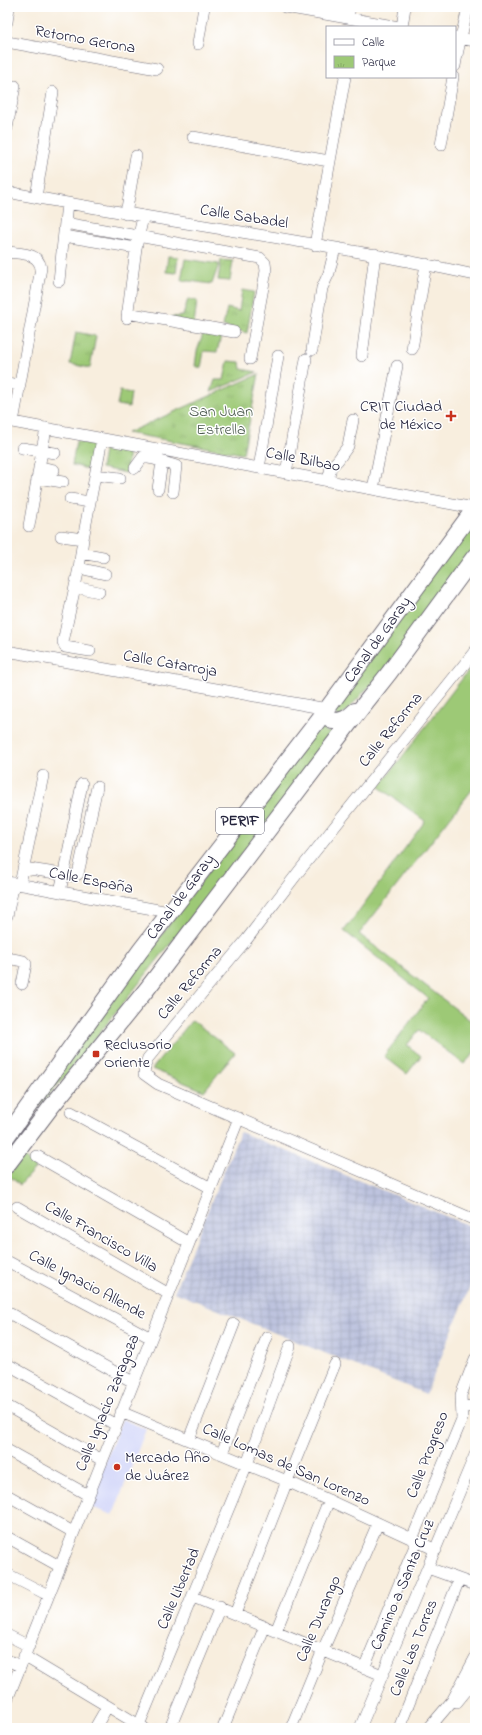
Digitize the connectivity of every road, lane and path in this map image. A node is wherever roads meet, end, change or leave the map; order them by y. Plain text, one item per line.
1 (9, 7) edge
2 (204, 7) edge
3 (286, 7) edge
4 (350, 7) edge
5 (405, 7) edge
6 (468, 7) edge
7 (7, 22) edge
8 (353, 22) edge
9 (391, 26) edge
10 (401, 26) edge
11 (457, 38) edge
12 (475, 41) edge
13 (7, 42) edge
14 (198, 44) dead end
15 (456, 52) edge
16 (157, 69) dead end
17 (345, 78) edge
18 (453, 78) edge
19 (15, 86) dead end
20 (53, 92) dead end
21 (7, 128) edge
22 (193, 137) dead end
23 (441, 144) dead end
24 (136, 156) dead end
25 (329, 161) junction
26 (8, 195) edge
27 (36, 197) junction
28 (67, 203) junction
29 (126, 214) junction
30 (143, 217) junction
31 (65, 223) junction
32 (64, 236) junction
33 (139, 236) junction
34 (315, 245) junction
35 (136, 248) junction
36 (335, 248) junction
37 (7, 252) edge
38 (375, 254) junction
39 (426, 264) junction
40 (475, 275) edge
41 (59, 281) dead end
42 (234, 332) dead end
43 (412, 349) dead end
44 (278, 356) dead end
45 (362, 356) dead end
46 (250, 359) dead end
47 (397, 366) dead end
48 (7, 383) edge
49 (19, 385) junction
50 (353, 420) dead end
51 (10, 422) edge
52 (46, 428) junction
53 (102, 439) junction
54 (22, 448) dead end
55 (42, 451) junction
56 (55, 453) dead end
57 (157, 457) junction
58 (135, 468) dead end
59 (259, 468) junction
60 (54, 470) dead end
61 (38, 473) junction
62 (286, 473) junction
63 (96, 475) junction
64 (120, 478) dead end
65 (328, 481) junction
66 (63, 482) dead end
67 (158, 489) dead end
68 (373, 490) junction
69 (173, 492) dead end
70 (70, 499) dead end
71 (90, 502) junction
72 (475, 508) edge
73 (29, 526) dead end
74 (61, 536) dead end
75 (83, 539) junction
76 (81, 553) junction
77 (475, 556) edge
78 (103, 557) dead end
79 (79, 568) junction
80 (105, 574) dead end
81 (75, 587) junction
82 (98, 592) dead end
83 (7, 650) edge
84 (90, 651) dead end
85 (475, 651) edge
86 (368, 698) junction
87 (327, 709) junction
88 (43, 776) dead end
89 (82, 784) dead end
90 (97, 788) dead end
91 (23, 868) junction
92 (63, 874) junction
93 (14, 883) edge
94 (60, 892) junction
95 (169, 912) junction
96 (7, 916) edge
97 (7, 958) edge
98 (22, 984) dead end
99 (71, 1112) dead end
100 (239, 1118) junction
101 (7, 1136) edge
102 (37, 1156) dead end
103 (7, 1165) edge
104 (211, 1188) junction
105 (17, 1207) dead end
106 (475, 1220) edge
107 (189, 1243) junction
108 (7, 1261) edge
109 (169, 1294) junction
110 (7, 1312) edge
111 (234, 1324) dead end
112 (267, 1337) dead end
113 (151, 1338) junction
114 (290, 1346) dead end
115 (475, 1359) edge
116 (7, 1364) edge
117 (336, 1364) dead end
118 (133, 1382) junction
119 (7, 1406) edge
120 (475, 1406) edge
121 (462, 1407) junction
122 (121, 1412) junction
123 (116, 1425) junction
124 (189, 1439) junction
125 (7, 1450) edge
126 (222, 1453) junction
127 (475, 1454) edge
128 (102, 1460) junction
129 (247, 1464) junction
130 (287, 1481) junction
131 (7, 1495) edge
132 (88, 1495) junction
133 (329, 1500) junction
134 (378, 1523) junction
135 (73, 1532) junction
136 (7, 1537) edge
137 (415, 1540) junction
138 (436, 1550) junction
139 (60, 1566) junction
140 (428, 1568) junction
141 (7, 1574) edge
142 (459, 1580) junction
143 (475, 1585) edge
144 (48, 1595) junction
145 (193, 1597) junction
146 (220, 1607) junction
147 (235, 1614) junction
148 (265, 1626) junction
149 (276, 1631) junction
150 (7, 1635) edge
151 (323, 1650) junction
152 (24, 1656) junction
153 (475, 1658) edge
154 (7, 1660) edge
155 (364, 1668) junction
156 (382, 1675) junction
157 (475, 1680) edge
158 (10, 1686) edge
159 (7, 1700) edge
160 (452, 1701) junction
161 (107, 1707) junction
162 (433, 1726) edge
163 (141, 1727) edge
164 (94, 1728) edge
165 (170, 1728) edge
166 (223, 1728) edge
167 (291, 1728) edge
168 (360, 1728) edge
169 (399, 1728) edge

1 - 7 street
2 - 14 street
3 - 8 street
4 - 8 street
5 - 10 street
6 - 11 street
8 - 9 street
11 - 12 street
11 - 15 street
13 - 16 street, Retorno Gerona
17 - 25 street
18 - 23 street
19 - 21 street
20 - 27 street
22 - 25 street
24 - 29 street
25 - 34 street
26 - 27 street, Calle Sabadel
27 - 28 street, Calle Sabadel
28 - 29 street, Calle Sabadel
28 - 31 street
29 - 30 street, Calle Sabadel
30 - 33 street
30 - 34 street, Calle Sabadel
31 - 32 street
31 - 33 street
32 - 35 street
32 - 41 street
33 - 35 street
33 - 46 street
34 - 36 street, Calle Sabadel
35 - 42 street
36 - 38 street, Calle Sabadel
36 - 62 street
37 - 49 street
38 - 39 street, Calle Sabadel
38 - 45 street
39 - 40 street, Calle Sabadel
39 - 43 street
44 - 59 street
47 - 68 street
48 - 49 street
49 - 51 street
50 - 65 street
51 - 52 street, Calle Bilbao
52 - 53 street, Calle Bilbao
52 - 55 street
53 - 57 street, Calle Bilbao
53 - 63 street
54 - 55 street
55 - 56 street
55 - 61 street
57 - 58 street
57 - 59 street, Calle Bilbao
57 - 67 street
57 - 69 street
59 - 62 street, Calle Bilbao
60 - 61 street
61 - 66 street
61 - 73 street
62 - 65 street, Calle Bilbao
63 - 64 street
63 - 71 street
65 - 68 street, Calle Bilbao
68 - 72 street, Calle Bilbao
70 - 71 street
71 - 75 street
72 - 87 highway, Canal de Garay / PERIF
74 - 75 street
75 - 76 street
76 - 78 street
76 - 79 street
77 - 86 highway, Canal de Garay / PERIF
79 - 80 street
79 - 81 street
81 - 82 street
81 - 84 street
83 - 87 street, Calle Catarroja
85 - 100 street, Calle Reforma
86 - 87 highway
86 - 103 highway, Canal de Garay / PERIF
87 - 95 highway, Canal de Garay / PERIF
88 - 91 street
89 - 92 street
90 - 92 street
91 - 92 street
91 - 93 street
92 - 94 street
93 - 94 street, Calle España
93 - 96 street
94 - 95 street, Calle España
95 - 101 highway, Canal de Garay / PERIF
97 - 98 street
99 - 104 street
100 - 104 street, Calle Ignacio Zaragoza
100 - 106 street, Calle Reforma
102 - 107 street
104 - 107 street, Calle Ignacio Zaragoza
105 - 109 street, Calle Francisco Villa
107 - 109 street, Calle Ignacio Zaragoza
108 - 113 street, Calle Ignacio Allende
109 - 113 street, Calle Ignacio Zaragoza
110 - 118 street
111 - 124 street
112 - 126 street
113 - 118 street, Calle Ignacio Zaragoza
114 - 129 street, Calle Libertad
115 - 121 street, Calle Progreso
116 - 123 street
117 - 130 street
118 - 122 street, Calle Ignacio Zaragoza
119 - 128 street
120 - 121 street
121 - 137 street, Calle Progreso
122 - 123 street, Calle Ignacio Zaragoza
122 - 124 street, Calle Lomas de San Lorenzo
123 - 128 street, Calle Ignacio Zaragoza
124 - 126 street, Calle Lomas de San Lorenzo
125 - 132 street
126 - 129 street, Calle Lomas de San Lorenzo
127 - 138 street, Camino a Santa Cruz
128 - 132 street, Calle Ignacio Zaragoza
129 - 130 street, Calle Lomas de San Lorenzo
129 - 145 street, Calle Libertad
130 - 133 street, Calle Lomas de San Lorenzo
130 - 147 street
131 - 135 street
132 - 135 street, Calle Ignacio Zaragoza
133 - 134 street, Calle Lomas de San Lorenzo
133 - 149 street
134 - 137 street, Calle Lomas de San Lorenzo
134 - 151 street, Calle Durango
135 - 139 street, Calle Ignacio Zaragoza
136 - 139 street
137 - 138 street, Calle Lomas de San Lorenzo
137 - 155 street, Calle Progreso
138 - 140 street, Camino a Santa Cruz
139 - 144 street, Calle Ignacio Zaragoza
140 - 142 street
140 - 156 street, Camino a Santa Cruz
141 - 144 street
142 - 143 street
142 - 169 street, Calle Las Torres
144 - 152 street, Calle Ignacio Zaragoza
145 - 146 street
145 - 163 street, Calle Libertad
146 - 147 street
146 - 165 street
147 - 148 street
148 - 149 street
148 - 166 street
149 - 151 street
150 - 152 street
151 - 155 street
151 - 167 street, Calle Durango
152 - 154 street
152 - 158 street, Calle Ignacio Zaragoza
152 - 161 street
153 - 160 street
155 - 156 street
156 - 168 street, Camino a Santa Cruz
157 - 160 street
158 - 159 street, Calle Ignacio Zaragoza
160 - 162 street
161 - 163 street
161 - 164 street

